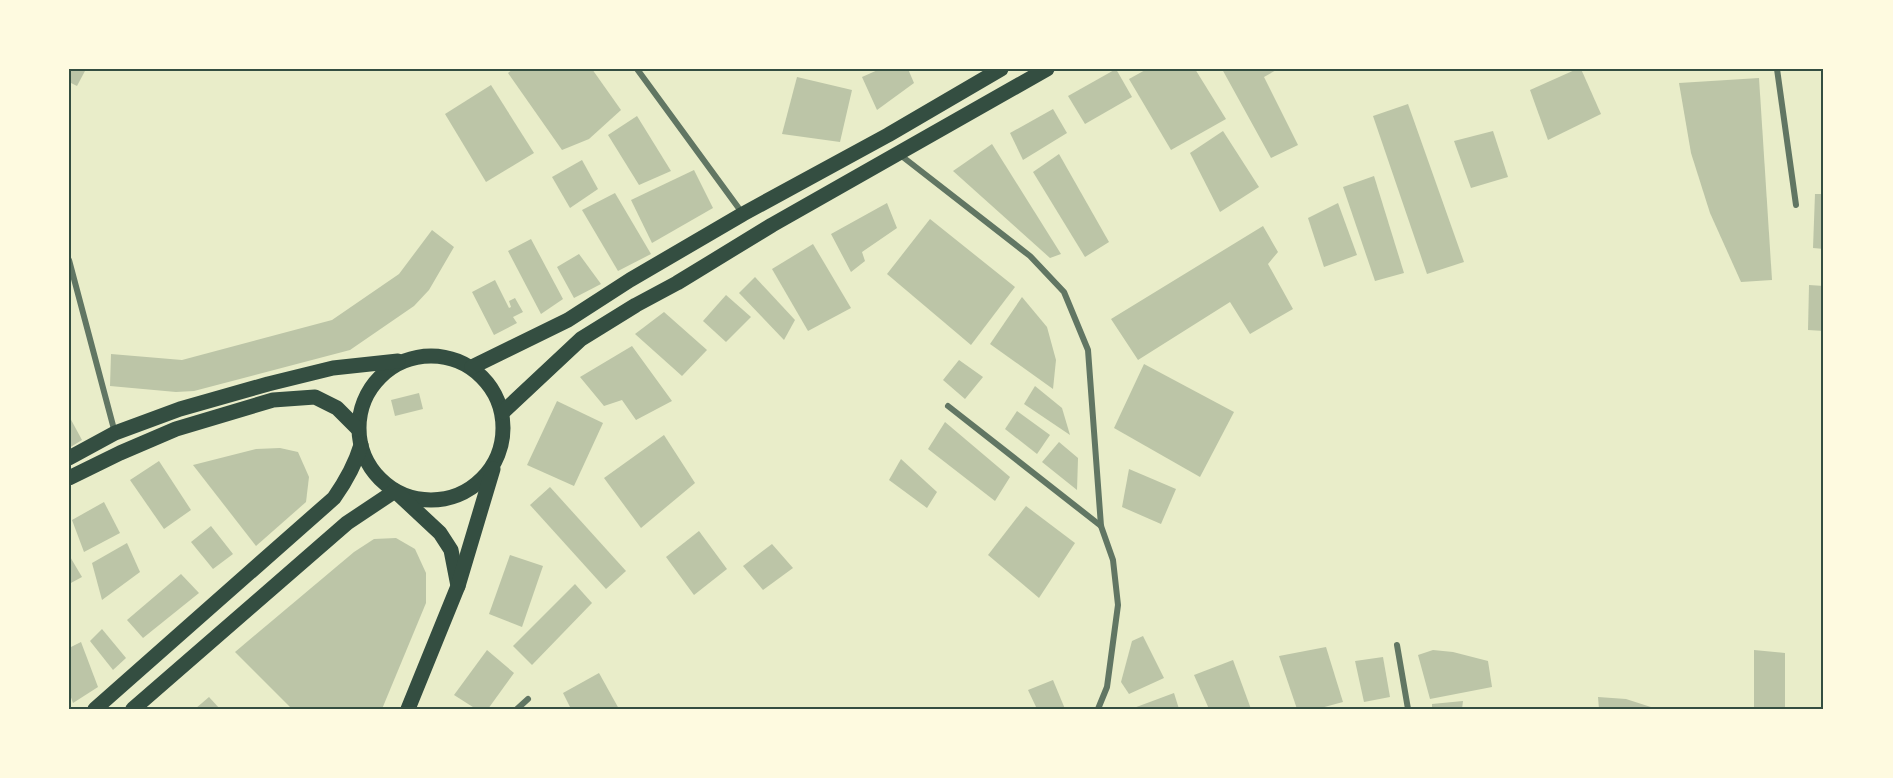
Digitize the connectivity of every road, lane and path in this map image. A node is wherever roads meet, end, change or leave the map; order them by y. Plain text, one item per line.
1 (637, 69) edge
2 (1001, 69) edge
3 (1047, 69) edge
4 (1777, 69) edge
5 (899, 154) junction
6 (1796, 205) dead end
7 (743, 214) junction
8 (69, 260) edge
9 (404, 360) junction
10 (472, 367) junction
11 (948, 406) dead end
12 (503, 412) junction
13 (358, 429) junction
14 (115, 433) junction
15 (361, 445) junction
16 (69, 458) edge
17 (496, 462) junction
18 (69, 478) edge
19 (395, 491) junction
20 (1101, 526) junction
21 (458, 586) junction
22 (1397, 645) dead end
23 (528, 699) dead end
24 (95, 709) edge
25 (133, 709) edge
26 (408, 709) edge
27 (517, 709) edge
28 (1098, 709) edge
29 (1408, 709) edge

1 - 7 street
2 - 7 main road
3 - 5 main road
4 - 6 street
5 - 12 main road
5 - 20 street
7 - 10 main road
8 - 14 street
9 - 10 main road
9 - 13 main road
9 - 14 main road
10 - 12 main road
11 - 20 street
12 - 17 main road
13 - 15 main road
13 - 18 main road
14 - 16 main road
15 - 19 main road
15 - 24 main road
17 - 19 main road
17 - 21 main road
19 - 21 main road
19 - 25 main road
20 - 28 street
21 - 26 main road
22 - 29 street
23 - 27 street

